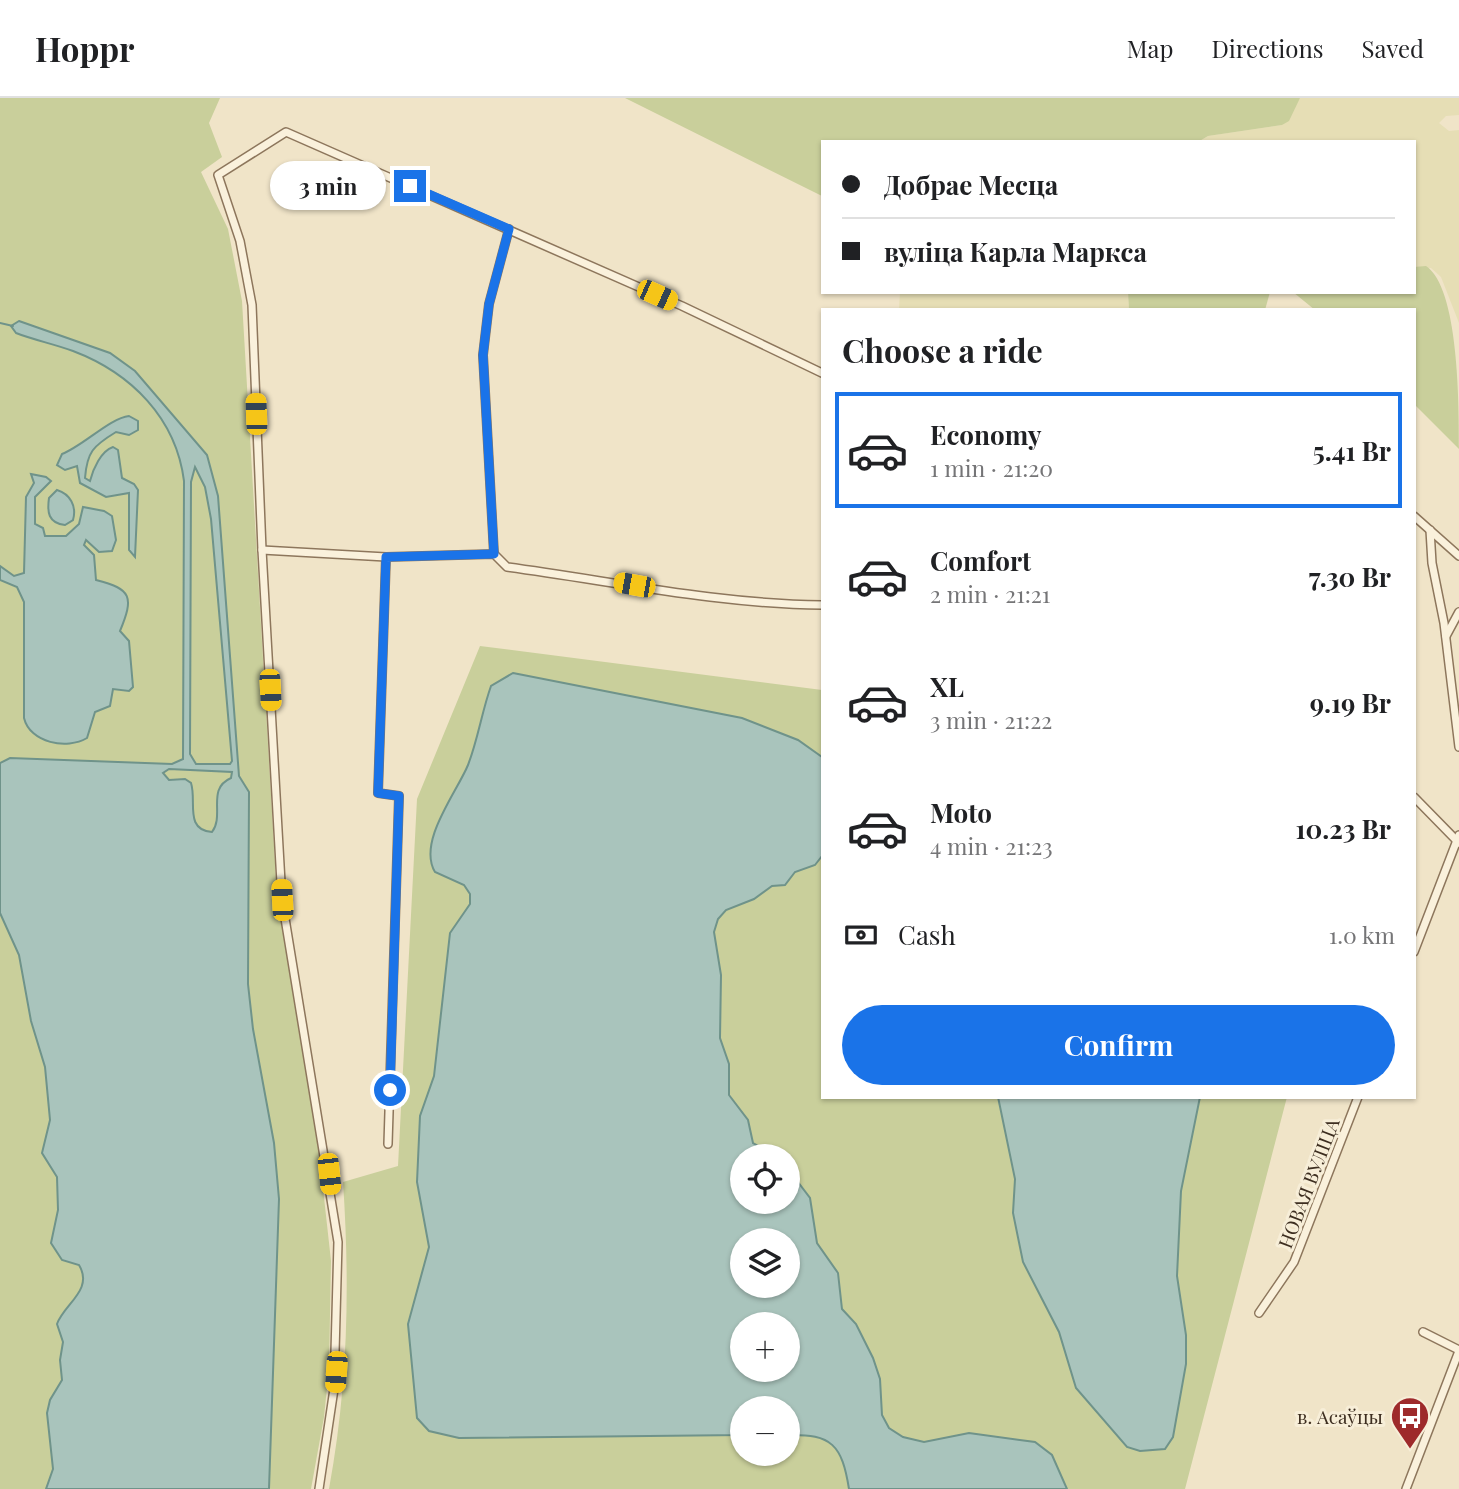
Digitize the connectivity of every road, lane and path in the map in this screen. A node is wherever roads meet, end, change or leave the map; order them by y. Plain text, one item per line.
1 (509, 229) junction
2 (821, 373) edge
3 (1416, 518) edge
4 (1430, 530) junction
5 (262, 550) junction
6 (494, 554) junction
7 (1459, 556) edge
8 (386, 557) junction
9 (821, 605) edge
10 (1459, 612) edge
11 (1445, 636) junction
12 (1459, 747) edge
13 (1416, 799) edge
14 (1458, 840) edge
15 (1416, 947) edge
16 (1357, 1099) edge
17 (388, 1144) dead end
18 (1259, 1313) dead end
19 (1423, 1332) dead end
20 (1459, 1351) edge
21 (319, 1489) edge
22 (1406, 1489) edge

1 - 2 street
1 - 5 street
1 - 6 street
3 - 4 street
4 - 7 street
4 - 11 street
5 - 8 street
5 - 21 street
6 - 8 street
6 - 9 street
8 - 17 street
10 - 11 street
11 - 12 street
13 - 14 street
14 - 15 street
16 - 18 street, НОВАЯ ВУЛІЦА
19 - 20 street
20 - 22 street

